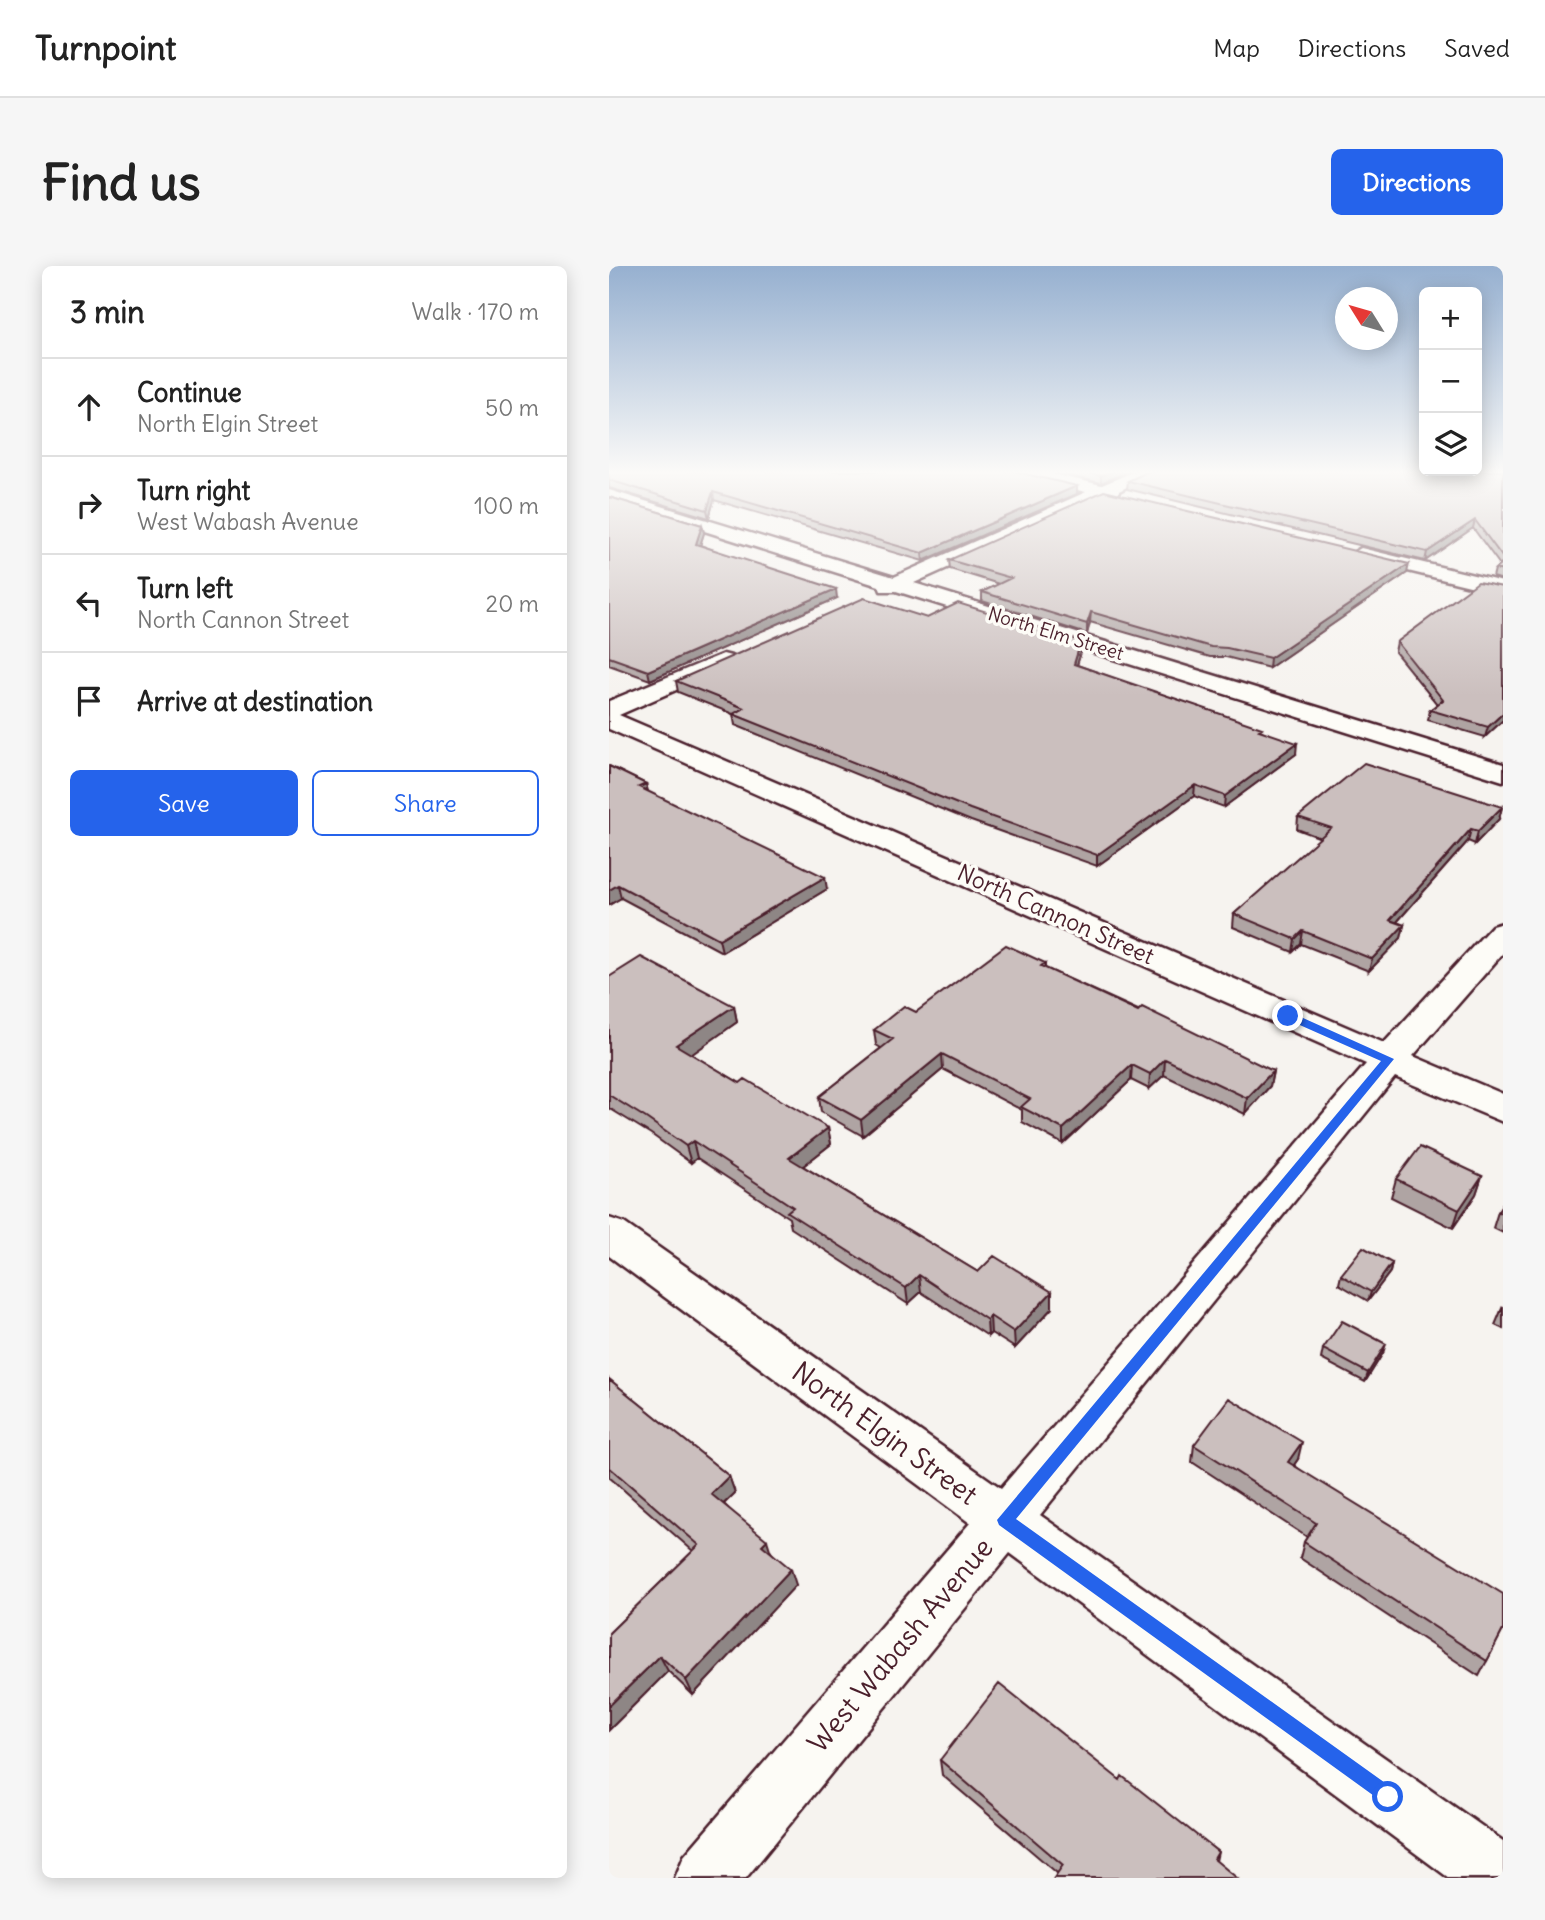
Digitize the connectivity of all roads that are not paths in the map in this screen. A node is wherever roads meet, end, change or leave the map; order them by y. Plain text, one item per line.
1 (777, 546) edge
2 (979, 546) edge
3 (1343, 550) edge
4 (897, 583) junction
5 (1503, 588) edge
6 (872, 594) dead end
7 (747, 650) edge
8 (609, 710) edge
9 (609, 720) edge
10 (1503, 774) edge
11 (1503, 933) edge
12 (1389, 1059) junction
13 (1503, 1109) edge
14 (609, 1234) edge
15 (1005, 1520) junction
16 (706, 1878) edge
17 (1501, 1878) edge

1 - 4 street, North Elm Street
2 - 4 street
3 - 5 street
4 - 6 street
4 - 10 street, North Elm Street
7 - 8 street
9 - 12 street, North Cannon Street
11 - 12 street, West Wabash Avenue
12 - 13 street, North Cannon Street
12 - 15 street, West Wabash Avenue
14 - 15 street, North Elgin Street
15 - 16 street, West Wabash Avenue
15 - 17 street, North Elgin Street

